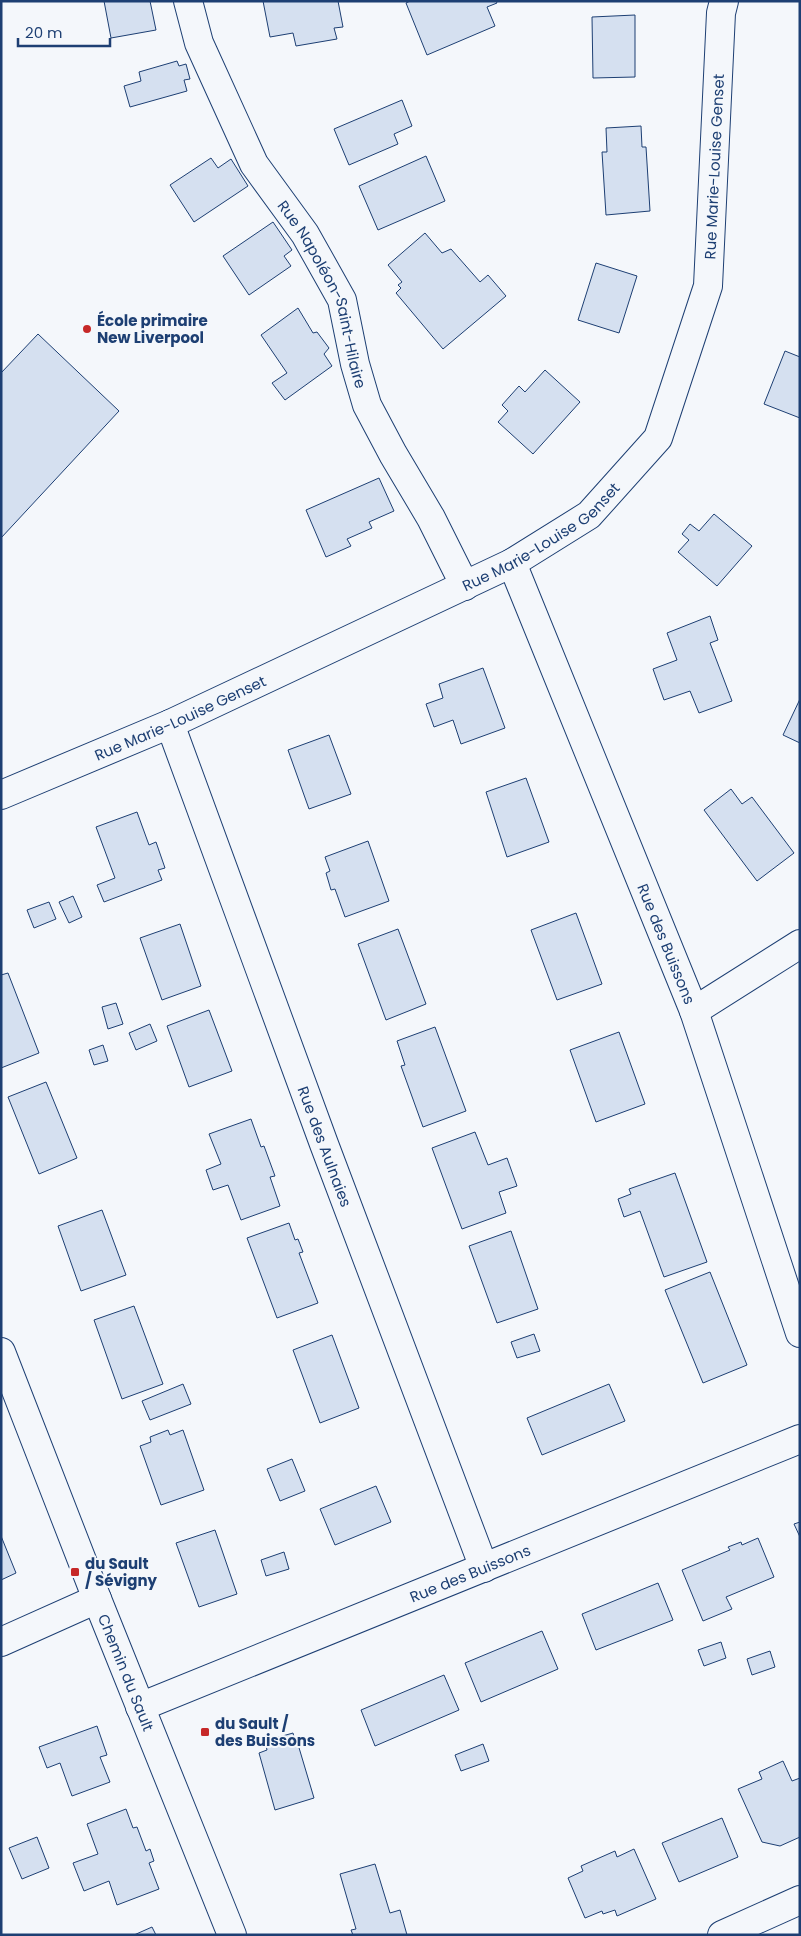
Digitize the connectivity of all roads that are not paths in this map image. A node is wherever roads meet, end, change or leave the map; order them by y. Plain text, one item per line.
1 (188, 1) edge
2 (724, 1) edge
3 (512, 563) junction
4 (465, 586) junction
5 (170, 724) junction
6 (1, 795) edge
7 (800, 944) edge
8 (694, 1011) junction
9 (800, 1333) edge
10 (1, 1352) edge
11 (800, 1439) edge
12 (484, 1568) junction
13 (97, 1599) junction
14 (1, 1642) edge
15 (140, 1707) junction
16 (800, 1900) edge
17 (232, 1935) edge
18 (722, 1935) edge

1 - 4 street, Rue Napoléon-Saint-Hilaire
2 - 3 street, Rue Marie-Louise Genset
3 - 4 street, Rue Marie-Louise Genset
3 - 8 street, Rue des Buissons
4 - 5 street, Rue Marie-Louise Genset
5 - 6 street, Rue Marie-Louise Genset
5 - 12 street, Rue des Aulnaies
7 - 8 street
8 - 9 street, Rue des Buissons
10 - 13 street, Chemin du Sault
11 - 12 street, Rue des Buissons
12 - 15 street, Rue des Buissons
13 - 14 street
13 - 15 street, Chemin du Sault
15 - 17 street, Chemin du Sault
16 - 18 street

